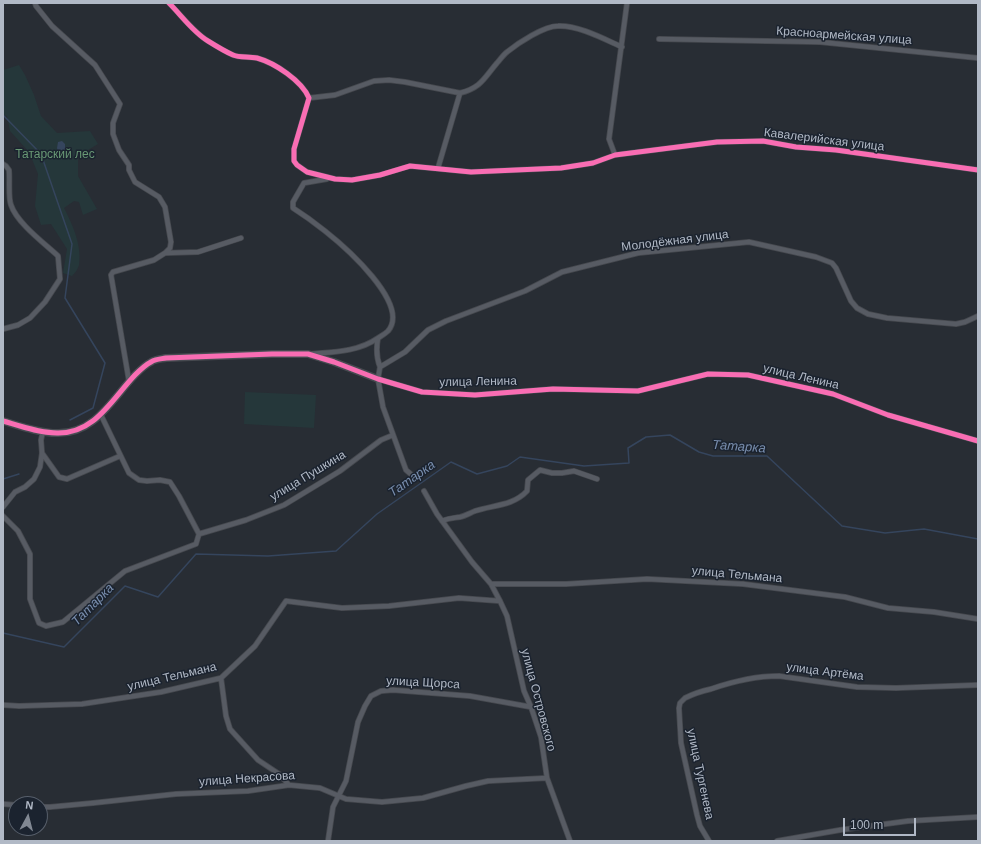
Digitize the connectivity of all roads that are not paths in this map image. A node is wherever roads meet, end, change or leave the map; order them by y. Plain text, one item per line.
1 (35, 3) edge
2 (169, 3) edge
3 (627, 3) edge
4 (659, 39) dead end
5 (622, 47) junction
6 (978, 58) edge
7 (460, 94) junction
8 (309, 98) junction
9 (615, 155) junction
10 (3, 164) edge
11 (438, 168) junction
12 (978, 170) edge
13 (335, 179) junction
14 (241, 238) dead end
15 (165, 253) junction
16 (978, 316) edge
17 (3, 329) edge
18 (378, 338) junction
19 (308, 354) junction
20 (380, 367) junction
21 (378, 379) junction
22 (130, 381) junction
23 (101, 415) junction
24 (3, 421) edge
25 (42, 431) junction
26 (393, 435) junction
27 (978, 440) edge
28 (42, 453) junction
29 (120, 456) junction
30 (413, 476) dead end
31 (597, 479) dead end
32 (424, 491) dead end
33 (3, 507) edge
34 (3, 516) edge
35 (442, 521) junction
36 (199, 534) junction
37 (491, 584) junction
38 (500, 601) junction
39 (978, 619) edge
40 (221, 678) junction
41 (978, 685) edge
42 (3, 705) edge
43 (531, 707) junction
44 (679, 708) joint
45 (547, 778) junction
46 (289, 784) junction
47 (338, 795) junction
48 (48, 807) edge
49 (978, 817) edge
50 (328, 841) edge
51 (570, 841) edge
52 (709, 841) edge
53 (777, 841) edge

1 - 15 street
2 - 8 street
3 - 5 street
4 - 6 street, Красноармейская улица
5 - 7 street
5 - 9 street
7 - 8 street
7 - 11 street
8 - 13 street, Кавалерийская улица
9 - 11 street, Кавалерийская улица
9 - 12 street, Кавалерийская улица
10 - 17 street
11 - 13 street, Кавалерийская улица
13 - 18 street
14 - 15 street
15 - 22 street
16 - 20 street, Молодёжная улица
18 - 19 street
18 - 20 street
19 - 21 street, улица Ленина
19 - 22 street, улица Ленина
20 - 21 street
21 - 26 street
21 - 27 street, улица Ленина
22 - 23 street, улица Ленина
23 - 25 street, улица Ленина
23 - 29 street
24 - 25 street, улица Ленина
25 - 28 street
26 - 30 street
26 - 36 street, улица Пушкина
28 - 29 street
28 - 33 street
29 - 36 street
31 - 35 street
32 - 35 street, улица Островского
34 - 36 street
35 - 37 street, улица Островского
37 - 38 street, улица Островского
37 - 39 street, улица Тельмана
38 - 40 street, улица Тельмана
38 - 43 street, улица Островского
40 - 42 street, улица Тельмана
40 - 46 street
41 - 44 street, улица Артёма
43 - 45 street, улица Островского
43 - 47 street, улица Щорса
44 - 52 street, улица Тургенева
45 - 47 street, улица Некрасова
45 - 51 street, улица Островского
46 - 47 street, улица Некрасова
46 - 48 street, улица Некрасова
47 - 50 street, улица Щорса
49 - 53 street

